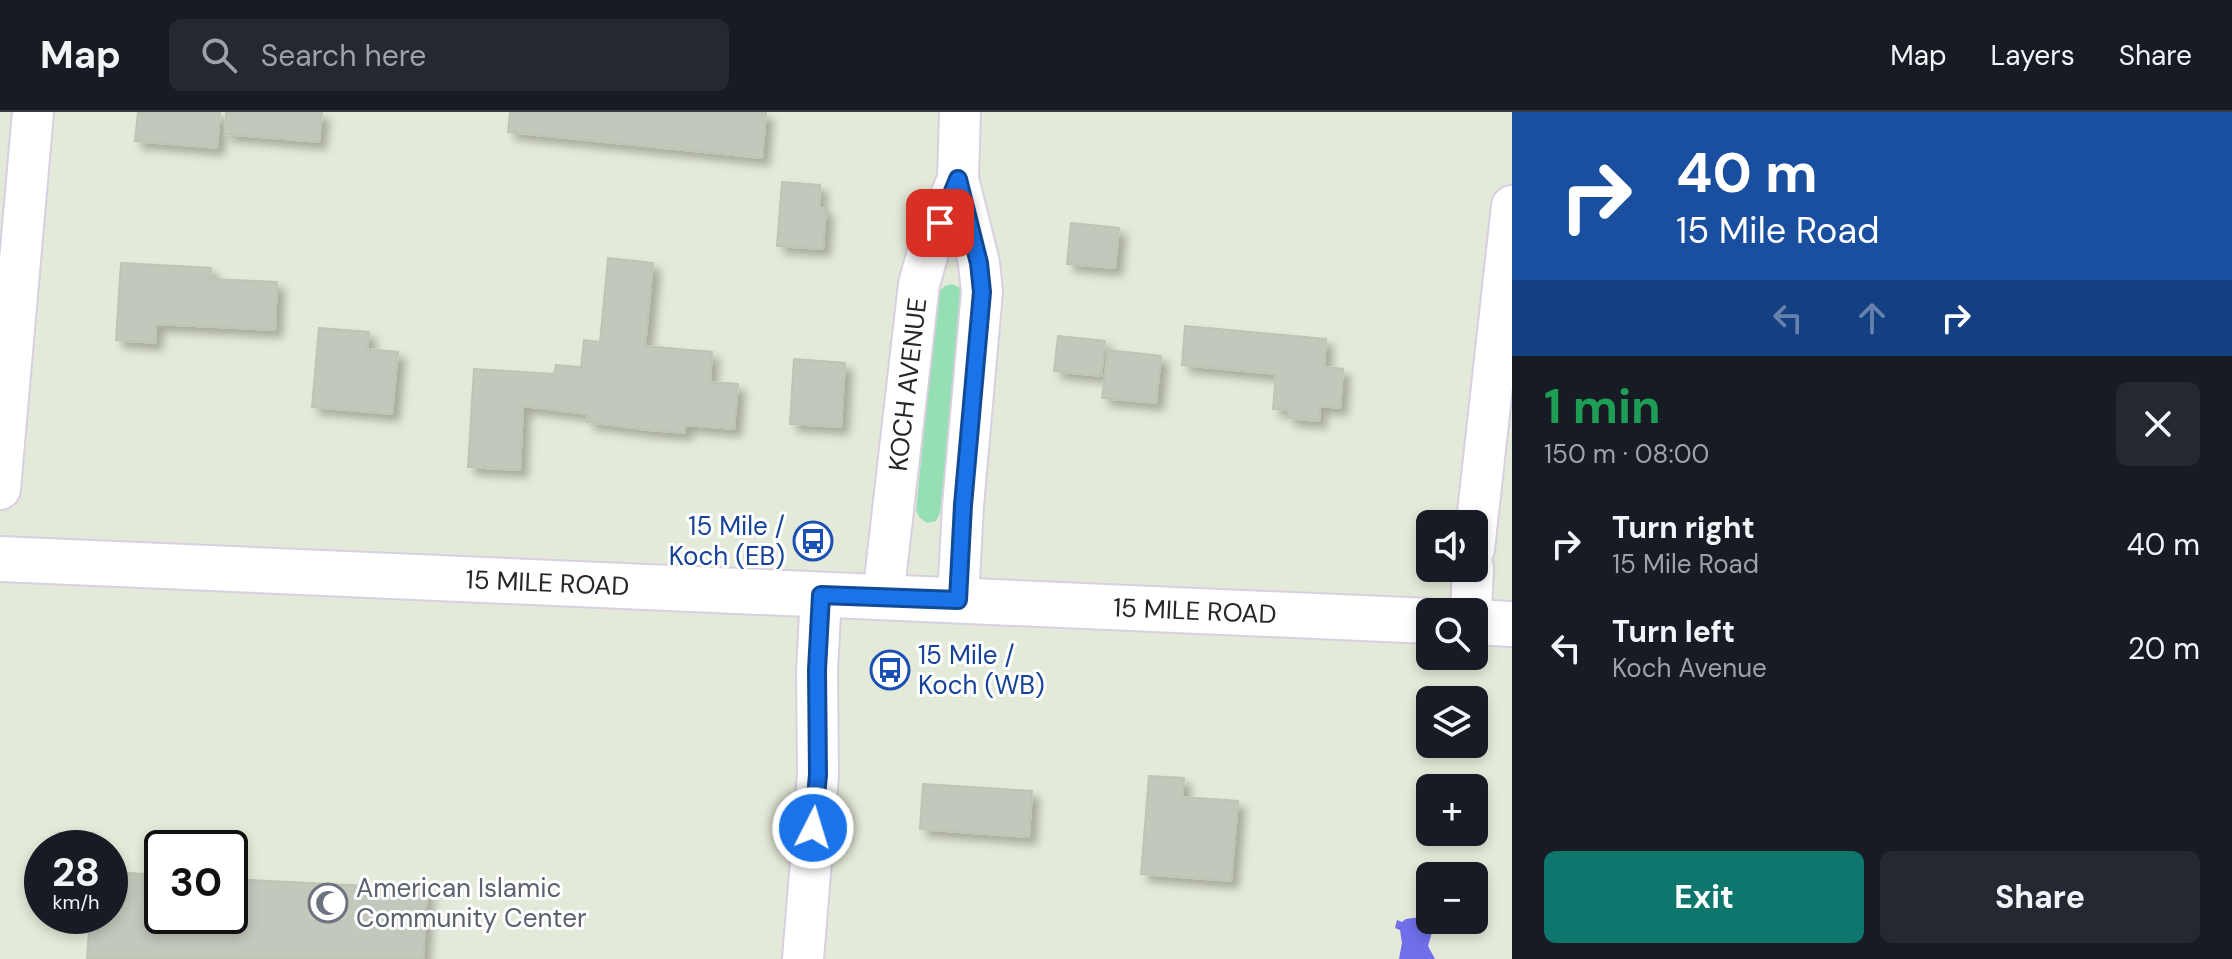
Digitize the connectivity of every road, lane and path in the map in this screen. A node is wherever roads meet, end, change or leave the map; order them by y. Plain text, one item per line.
1 (33, 112) edge
2 (960, 112) edge
3 (958, 179) junction
4 (1512, 206) edge
5 (0, 489) edge
6 (1478, 510) edge
7 (0, 559) edge
8 (821, 595) junction
9 (883, 597) junction
10 (958, 600) junction
11 (1416, 620) edge
12 (1488, 623) edge
13 (1512, 624) edge
14 (803, 959) edge

1 - 5 street
2 - 3 street, KOCH AVENUE
3 - 9 street, KOCH AVENUE
3 - 10 street, KOCH AVENUE
4 - 6 street
7 - 8 main road, 15 MILE ROAD
8 - 9 main road, 15 MILE ROAD
8 - 14 street
9 - 10 main road, 15 MILE ROAD
10 - 11 main road, 15 MILE ROAD
12 - 13 main road

